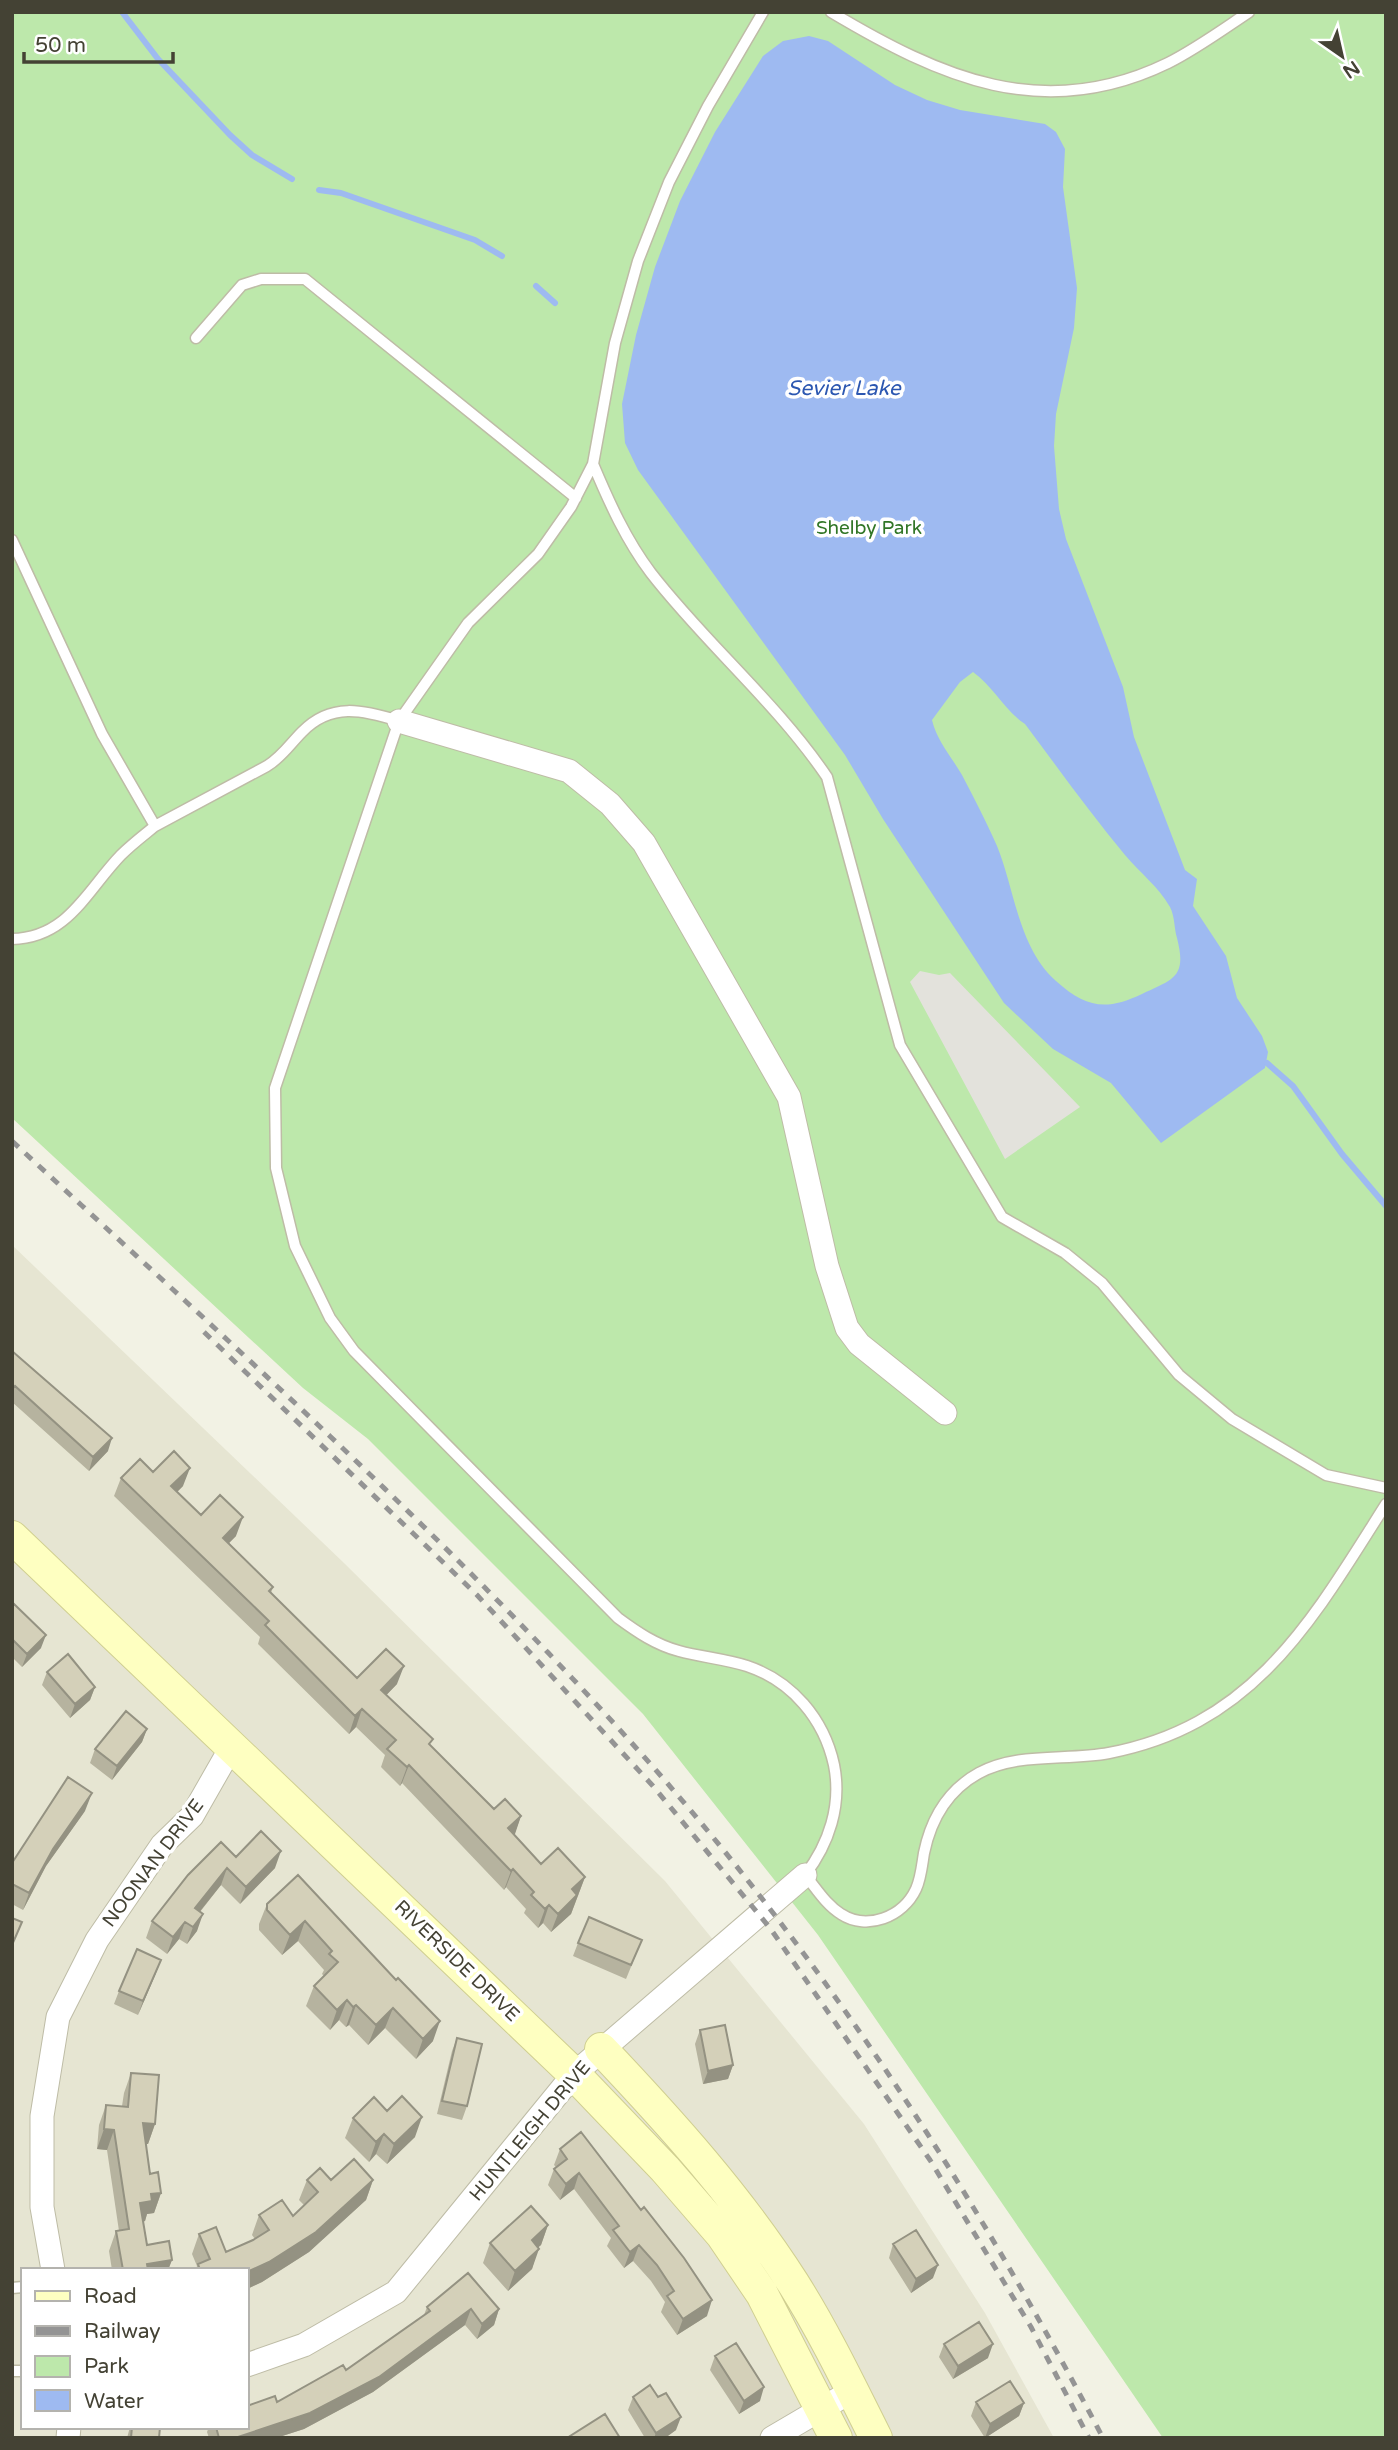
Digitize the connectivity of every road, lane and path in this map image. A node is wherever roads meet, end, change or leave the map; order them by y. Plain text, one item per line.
1 (763, 12) edge
2 (831, 12) edge
3 (1249, 12) edge
4 (196, 338) dead end
5 (593, 464) junction
6 (576, 498) junction
7 (12, 540) edge
8 (398, 721) junction
9 (155, 826) junction
10 (12, 939) edge
11 (945, 1413) dead end
12 (1386, 1488) edge
13 (1386, 1504) edge
14 (12, 1537) edge
15 (232, 1746) junction
16 (805, 1875) junction
17 (601, 2049) junction
18 (574, 2074) junction
19 (52, 2268) edge
20 (248, 2365) edge
21 (852, 2391) junction
22 (821, 2410) junction
23 (772, 2438) edge
24 (836, 2438) edge
25 (876, 2438) edge

1 - 5 lane
2 - 3 lane
4 - 6 lane
5 - 6 lane
5 - 12 lane
6 - 8 lane
7 - 9 lane
8 - 9 lane
8 - 11 street
8 - 16 lane
9 - 10 lane
13 - 16 lane
14 - 15 street, RIVERSIDE DRIVE
15 - 18 street, RIVERSIDE DRIVE
15 - 19 street, NOONAN DRIVE
16 - 17 street, HUNTLEIGH DRIVE
17 - 18 street, HUNTLEIGH DRIVE
17 - 21 street
18 - 20 street, HUNTLEIGH DRIVE
18 - 22 street, RIVERSIDE DRIVE
21 - 22 street
21 - 25 street
22 - 23 street
22 - 24 street, RIVERSIDE DRIVE

